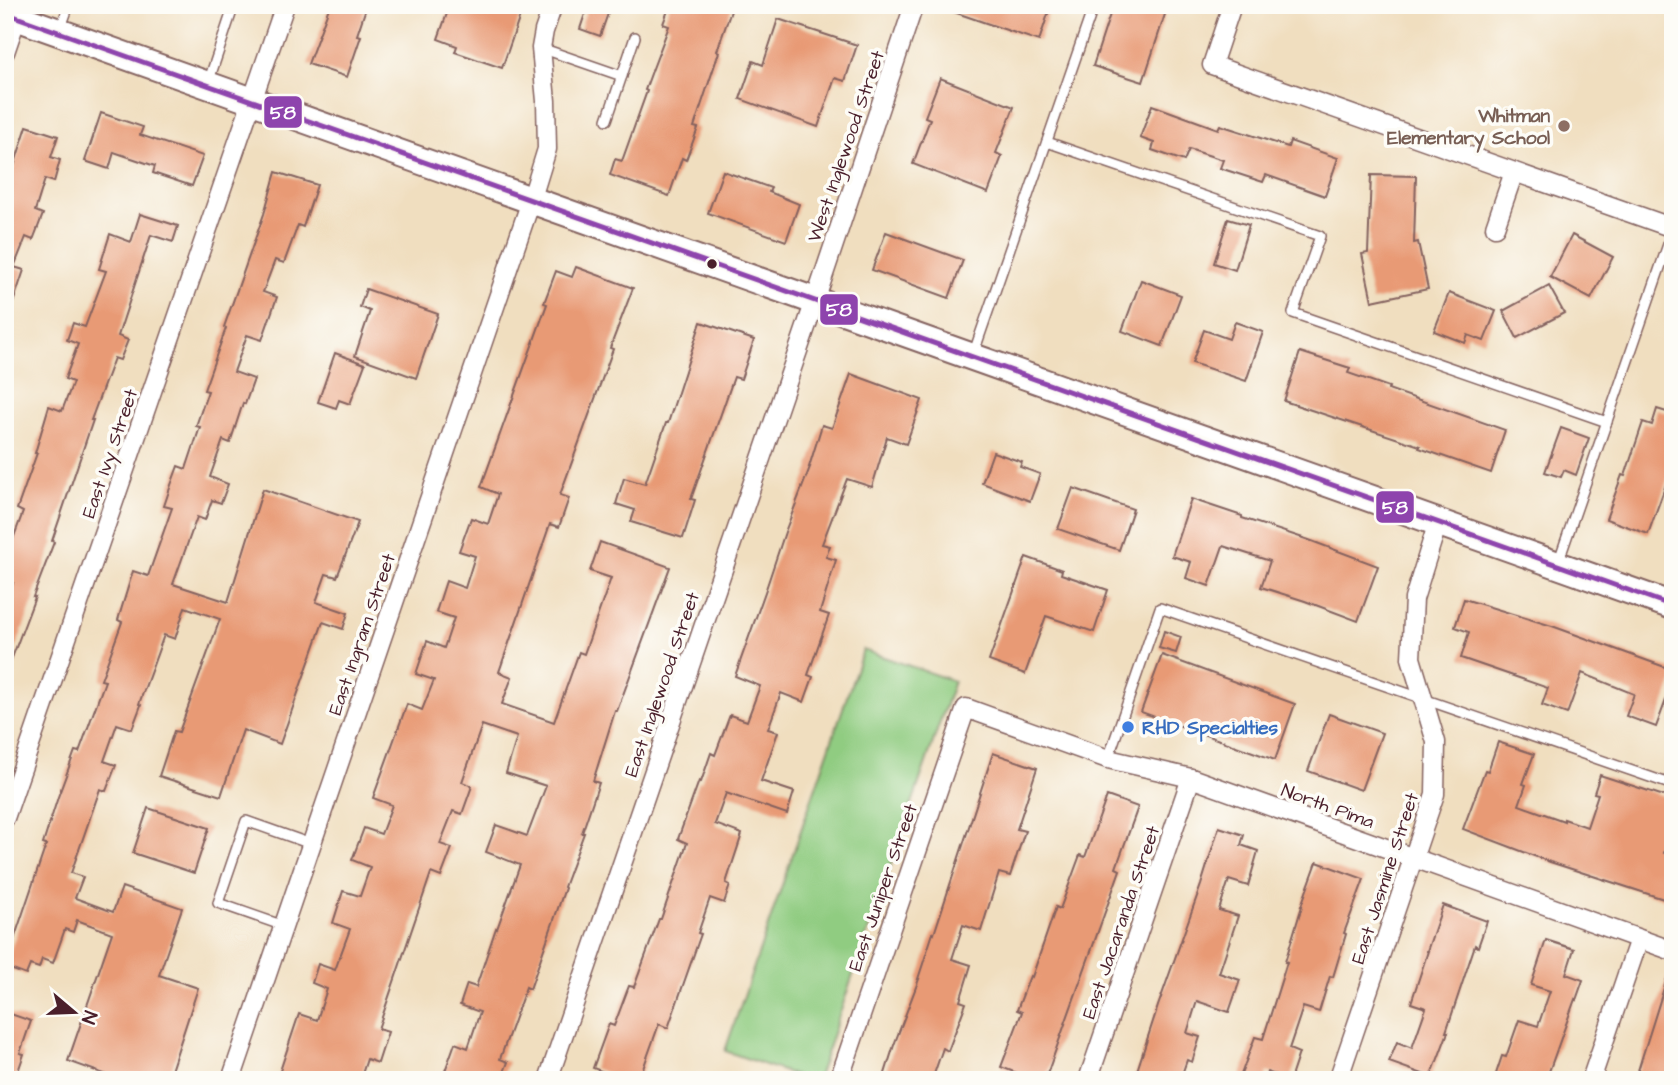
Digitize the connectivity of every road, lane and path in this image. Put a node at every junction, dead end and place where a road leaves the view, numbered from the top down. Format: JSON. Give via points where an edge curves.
{"nodes":[{"id":1,"x":69,"y":5,"type":"edge"},
{"id":2,"x":234,"y":5,"type":"edge"},
{"id":3,"x":285,"y":5,"type":"edge"},
{"id":4,"x":553,"y":5,"type":"edge"},
{"id":5,"x":914,"y":5,"type":"edge"},
{"id":6,"x":1094,"y":5,"type":"edge"},
{"id":7,"x":1232,"y":5,"type":"edge"},
{"id":8,"x":11,"y":15,"type":"edge"},
{"id":9,"x":59,"y":32,"type":"junction"},
{"id":10,"x":635,"y":37,"type":"dead end"},
{"id":11,"x":541,"y":48,"type":"junction"},
{"id":12,"x":5,"y":52,"type":"edge"},
{"id":13,"x":622,"y":76,"type":"junction"},
{"id":14,"x":208,"y":85,"type":"junction"},
{"id":15,"x":251,"y":101,"type":"junction"},
{"id":16,"x":607,"y":120,"type":"dead end"},
{"id":17,"x":1046,"y":142,"type":"junction"},
{"id":18,"x":1514,"y":172,"type":"junction"},
{"id":19,"x":531,"y":201,"type":"junction"},
{"id":20,"x":1495,"y":227,"type":"dead end"},
{"id":21,"x":1673,"y":229,"type":"edge"},
{"id":22,"x":815,"y":301,"type":"junction"},
{"id":23,"x":972,"y":357,"type":"junction"},
{"id":24,"x":1607,"y":422,"type":"junction"},
{"id":25,"x":1438,"y":522,"type":"junction"},
{"id":26,"x":1558,"y":565,"type":"junction"},
{"id":27,"x":1673,"y":606,"type":"edge"},
{"id":28,"x":1423,"y":699,"type":"junction"},
{"id":29,"x":965,"y":708,"type":"joint"},
{"id":30,"x":1108,"y":759,"type":"junction"},
{"id":31,"x":1191,"y":778,"type":"junction"},
{"id":32,"x":1673,"y":785,"type":"edge"},
{"id":33,"x":5,"y":818,"type":"edge"},
{"id":34,"x":312,"y":844,"type":"junction"},
{"id":35,"x":1414,"y":858,"type":"junction"},
{"id":36,"x":284,"y":926,"type":"junction"},
{"id":37,"x":1639,"y":939,"type":"junction"},
{"id":38,"x":1673,"y":951,"type":"edge"},
{"id":39,"x":231,"y":1080,"type":"edge"},
{"id":40,"x":548,"y":1080,"type":"edge"},
{"id":41,"x":839,"y":1080,"type":"edge"},
{"id":42,"x":1088,"y":1080,"type":"edge"},
{"id":43,"x":1338,"y":1080,"type":"edge"},
{"id":44,"x":1591,"y":1080,"type":"edge"}],
"edges":[{"from":1,"to":9,"type":"lane"},
{"from":2,"to":14,"type":"lane"},
{"from":3,"to":15,"type":"street","name":"East Ivy Street"},
{"from":4,"to":11,"type":"street"},
{"from":5,"to":22,"type":"street","name":"West Inglewood Street"},
{"from":6,"to":17,"type":"lane"},
{"from":7,"to":18,"type":"street","via":[[1212,65]]},
{"from":8,"to":9,"type":"street"},
{"from":8,"to":12,"type":"street"},
{"from":9,"to":14,"type":"street"},
{"from":10,"to":13,"type":"lane"},
{"from":11,"to":13,"type":"lane"},
{"from":11,"to":19,"type":"street","name":"East Ingram Street","via":[[547,149]]},
{"from":13,"to":16,"type":"lane"},
{"from":14,"to":15,"type":"street"},
{"from":15,"to":19,"type":"street"},
{"from":15,"to":33,"type":"street","name":"East Ivy Street"},
{"from":17,"to":23,"type":"lane"},
{"from":17,"to":24,"type":"lane","via":[[1320,236],[1293,313]]},
{"from":18,"to":20,"type":"street"},
{"from":18,"to":21,"type":"street"},
{"from":19,"to":22,"type":"street"},
{"from":19,"to":34,"type":"street","name":"East Ingram Street"},
{"from":21,"to":24,"type":"lane"},
{"from":22,"to":23,"type":"street"},
{"from":22,"to":40,"type":"street","name":"East Inglewood Street"},
{"from":23,"to":25,"type":"street"},
{"from":24,"to":26,"type":"lane"},
{"from":25,"to":26,"type":"street"},
{"from":25,"to":28,"type":"street","name":"East Jasmine Street","via":[[1414,599],[1411,659]]},
{"from":26,"to":27,"type":"street"},
{"from":28,"to":30,"type":"lane","via":[[1160,608]]},
{"from":28,"to":32,"type":"lane"},
{"from":28,"to":35,"type":"street","name":"East Jasmine Street","via":[[1436,742],[1435,794]]},
{"from":29,"to":30,"type":"street","name":"North Pima"},
{"from":29,"to":41,"type":"street","name":"East Juniper Street"},
{"from":30,"to":31,"type":"street","name":"North Pima"},
{"from":31,"to":35,"type":"street","name":"North Pima"},
{"from":31,"to":42,"type":"street","name":"East Jacaranda Street"},
{"from":34,"to":36,"type":"street","name":"East Ingram Street"},
{"from":34,"to":36,"type":"lane","via":[[246,821],[218,904]]},
{"from":35,"to":37,"type":"street","name":"North Pima"},
{"from":35,"to":43,"type":"street","name":"East Jasmine Street"},
{"from":36,"to":39,"type":"street","name":"East Ingram Street"},
{"from":37,"to":38,"type":"street","name":"North Pima"},
{"from":37,"to":44,"type":"street"}]}
